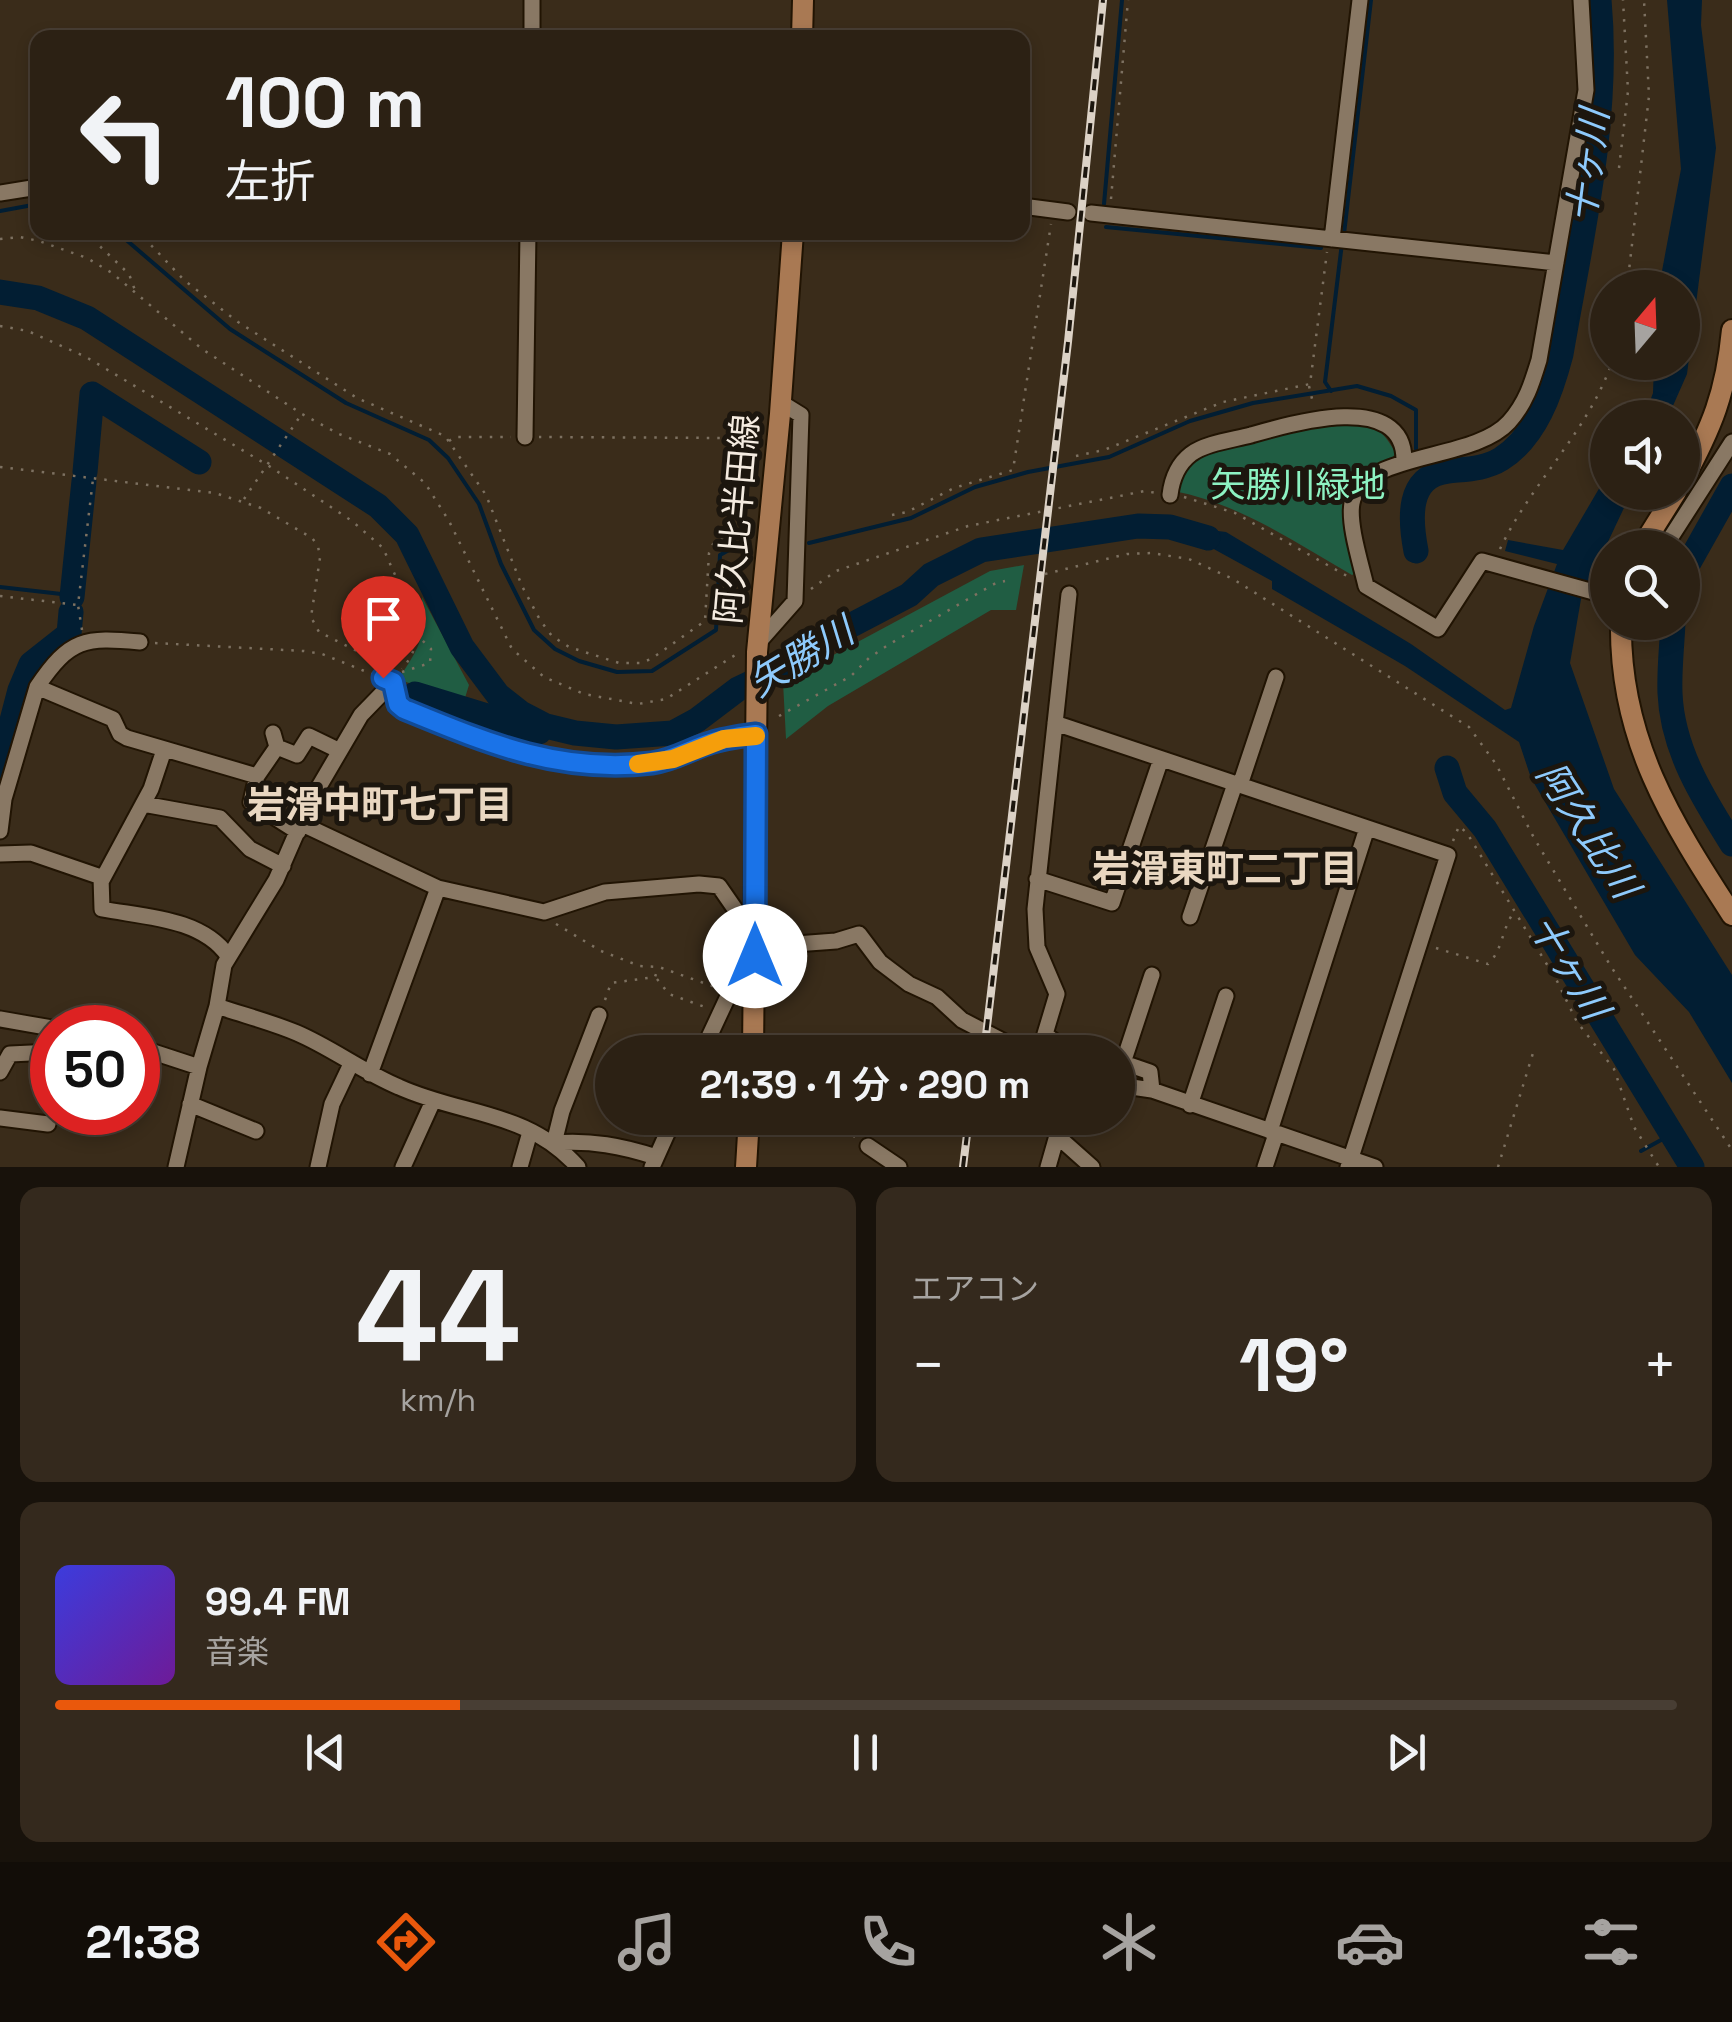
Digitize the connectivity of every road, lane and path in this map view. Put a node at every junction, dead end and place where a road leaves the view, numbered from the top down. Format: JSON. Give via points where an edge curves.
{"nodes":[{"id":1,"x":532,"y":0,"type":"edge"},
{"id":2,"x":803,"y":0,"type":"edge"},
{"id":3,"x":1128,"y":0,"type":"edge"},
{"id":4,"x":1360,"y":0,"type":"edge"},
{"id":5,"x":1581,"y":0,"type":"edge"},
{"id":6,"x":1623,"y":0,"type":"edge"},
{"id":7,"x":1644,"y":0,"type":"edge"},
{"id":8,"x":532,"y":30,"type":"edge"},
{"id":9,"x":802,"y":30,"type":"edge"},
{"id":10,"x":1620,"y":168,"type":"dead end"},
{"id":11,"x":30,"y":188,"type":"edge"},
{"id":12,"x":0,"y":193,"type":"edge"},
{"id":13,"x":1030,"y":207,"type":"edge"},
{"id":14,"x":1061,"y":211,"type":"joint"},
{"id":15,"x":1091,"y":213,"type":"dead end"},
{"id":16,"x":1109,"y":215,"type":"junction"},
{"id":17,"x":0,"y":239,"type":"edge"},
{"id":18,"x":30,"y":239,"type":"edge"},
{"id":19,"x":1330,"y":239,"type":"junction"},
{"id":20,"x":33,"y":240,"type":"edge"},
{"id":21,"x":93,"y":240,"type":"edge"},
{"id":22,"x":145,"y":240,"type":"edge"},
{"id":23,"x":528,"y":240,"type":"edge"},
{"id":24,"x":792,"y":240,"type":"edge"},
{"id":25,"x":1556,"y":262,"type":"junction"},
{"id":26,"x":1630,"y":270,"type":"edge"},
{"id":27,"x":136,"y":294,"type":"junction"},
{"id":28,"x":0,"y":326,"type":"edge"},
{"id":29,"x":1732,"y":330,"type":"edge"},
{"id":30,"x":1604,"y":380,"type":"edge"},
{"id":31,"x":1308,"y":384,"type":"junction"},
{"id":32,"x":780,"y":402,"type":"junction"},
{"id":33,"x":302,"y":414,"type":"junction"},
{"id":34,"x":1316,"y":419,"type":"junction"},
{"id":35,"x":525,"y":437,"type":"junction"},
{"id":36,"x":449,"y":440,"type":"junction"},
{"id":37,"x":1732,"y":442,"type":"edge"},
{"id":38,"x":1700,"y":449,"type":"edge"},
{"id":39,"x":1076,"y":456,"type":"dead end"},
{"id":40,"x":1404,"y":461,"type":"junction"},
{"id":41,"x":269,"y":466,"type":"junction"},
{"id":42,"x":0,"y":467,"type":"edge"},
{"id":43,"x":93,"y":478,"type":"junction"},
{"id":44,"x":1170,"y":495,"type":"junction"},
{"id":45,"x":243,"y":501,"type":"junction"},
{"id":46,"x":892,"y":515,"type":"dead end"},
{"id":47,"x":1676,"y":530,"type":"edge"},
{"id":48,"x":1498,"y":566,"type":"junction"},
{"id":49,"x":1046,"y":574,"type":"dead end"},
{"id":50,"x":1005,"y":581,"type":"dead end"},
{"id":51,"x":1366,"y":586,"type":"junction"},
{"id":52,"x":1590,"y":591,"type":"edge"},
{"id":53,"x":1069,"y":594,"type":"dead end"},
{"id":54,"x":0,"y":596,"type":"edge"},
{"id":55,"x":795,"y":601,"type":"junction"},
{"id":56,"x":78,"y":605,"type":"junction"},
{"id":57,"x":418,"y":636,"type":"junction"},
{"id":58,"x":1621,"y":640,"type":"edge"},
{"id":59,"x":83,"y":641,"type":"junction"},
{"id":60,"x":140,"y":642,"type":"joint"},
{"id":61,"x":757,"y":647,"type":"junction"},
{"id":62,"x":1276,"y":677,"type":"dead end"},
{"id":63,"x":392,"y":678,"type":"junction"},
{"id":64,"x":37,"y":686,"type":"junction"},
{"id":65,"x":778,"y":716,"type":"dead end"},
{"id":66,"x":1055,"y":724,"type":"junction"},
{"id":67,"x":756,"y":734,"type":"junction"},
{"id":68,"x":164,"y":750,"type":"junction"},
{"id":69,"x":340,"y":751,"type":"junction"},
{"id":70,"x":1161,"y":759,"type":"junction"},
{"id":71,"x":257,"y":776,"type":"junction"},
{"id":72,"x":1237,"y":784,"type":"junction"},
{"id":73,"x":143,"y":804,"type":"junction"},
{"id":74,"x":299,"y":827,"type":"junction"},
{"id":75,"x":1367,"y":828,"type":"junction"},
{"id":76,"x":0,"y":831,"type":"edge"},
{"id":77,"x":0,"y":854,"type":"edge"},
{"id":78,"x":1448,"y":855,"type":"junction"},
{"id":79,"x":283,"y":866,"type":"junction"},
{"id":80,"x":1037,"y":878,"type":"junction"},
{"id":81,"x":102,"y":880,"type":"junction"},
{"id":82,"x":438,"y":888,"type":"junction"},
{"id":83,"x":1515,"y":911,"type":"junction"},
{"id":84,"x":544,"y":912,"type":"junction"},
{"id":85,"x":1732,"y":915,"type":"edge"},
{"id":86,"x":1190,"y":916,"type":"dead end"},
{"id":87,"x":1420,"y":942,"type":"junction"},
{"id":88,"x":755,"y":947,"type":"junction"},
{"id":89,"x":228,"y":956,"type":"junction"},
{"id":90,"x":658,"y":967,"type":"junction"},
{"id":91,"x":1152,"y":975,"type":"dead end"},
{"id":92,"x":655,"y":977,"type":"junction"},
{"id":93,"x":730,"y":992,"type":"junction"},
{"id":94,"x":1226,"y":996,"type":"dead end"},
{"id":95,"x":217,"y":1006,"type":"junction"},
{"id":96,"x":720,"y":1012,"type":"junction"},
{"id":97,"x":599,"y":1014,"type":"joint"},
{"id":98,"x":0,"y":1019,"type":"edge"},
{"id":99,"x":30,"y":1024,"type":"edge"},
{"id":100,"x":710,"y":1035,"type":"edge"},
{"id":101,"x":753,"y":1035,"type":"edge"},
{"id":102,"x":991,"y":1035,"type":"edge"},
{"id":103,"x":1046,"y":1035,"type":"edge"},
{"id":104,"x":1130,"y":1035,"type":"edge"},
{"id":105,"x":30,"y":1053,"type":"edge"},
{"id":106,"x":1533,"y":1053,"type":"dead end"},
{"id":107,"x":160,"y":1055,"type":"edge"},
{"id":108,"x":350,"y":1064,"type":"junction"},
{"id":109,"x":1135,"y":1067,"type":"edge"},
{"id":110,"x":199,"y":1068,"type":"junction"},
{"id":111,"x":0,"y":1072,"type":"edge"},
{"id":112,"x":370,"y":1074,"type":"junction"},
{"id":113,"x":1135,"y":1088,"type":"edge"},
{"id":114,"x":1152,"y":1090,"type":"junction"},
{"id":115,"x":432,"y":1101,"type":"junction"},
{"id":116,"x":190,"y":1104,"type":"junction"},
{"id":117,"x":1190,"y":1105,"type":"junction"},
{"id":118,"x":0,"y":1118,"type":"edge"},
{"id":119,"x":30,"y":1122,"type":"edge"},
{"id":120,"x":256,"y":1131,"type":"dead end"},
{"id":121,"x":530,"y":1132,"type":"junction"},
{"id":122,"x":1273,"y":1132,"type":"junction"},
{"id":123,"x":666,"y":1135,"type":"edge"},
{"id":124,"x":749,"y":1135,"type":"edge"},
{"id":125,"x":852,"y":1135,"type":"edge"},
{"id":126,"x":1056,"y":1135,"type":"joint"},
{"id":127,"x":554,"y":1142,"type":"junction"},
{"id":128,"x":868,"y":1146,"type":"joint"},
{"id":129,"x":1732,"y":1150,"type":"edge"},
{"id":130,"x":654,"y":1162,"type":"edge"},
{"id":131,"x":1350,"y":1163,"type":"edge"},
{"id":132,"x":409,"y":1165,"type":"edge"},
{"id":133,"x":176,"y":1167,"type":"edge"},
{"id":134,"x":318,"y":1167,"type":"edge"},
{"id":135,"x":520,"y":1167,"type":"edge"},
{"id":136,"x":578,"y":1167,"type":"edge"},
{"id":137,"x":746,"y":1167,"type":"edge"},
{"id":138,"x":899,"y":1167,"type":"edge"},
{"id":139,"x":1048,"y":1167,"type":"edge"},
{"id":140,"x":1092,"y":1167,"type":"edge"},
{"id":141,"x":1265,"y":1167,"type":"edge"},
{"id":142,"x":1375,"y":1167,"type":"edge"},
{"id":143,"x":1498,"y":1167,"type":"edge"},
{"id":144,"x":1659,"y":1167,"type":"edge"}],
"edges":[{"from":1,"to":8,"type":"street"},
{"from":2,"to":9,"type":"main road"},
{"from":3,"to":16,"type":"path"},
{"from":4,"to":19,"type":"street"},
{"from":5,"to":25,"type":"street","via":[[1586,90]]},
{"from":6,"to":10,"type":"path","via":[[1628,91]]},
{"from":7,"to":26,"type":"path","via":[[1649,96]]},
{"from":11,"to":12,"type":"street"},
{"from":13,"to":14,"type":"street"},
{"from":14,"to":46,"type":"path","via":[[1014,470]]},
{"from":15,"to":16,"type":"street"},
{"from":16,"to":19,"type":"street"},
{"from":17,"to":18,"type":"path"},
{"from":19,"to":25,"type":"street"},
{"from":19,"to":31,"type":"path"},
{"from":20,"to":27,"type":"path","via":[[63,247]]},
{"from":21,"to":27,"type":"path","via":[[129,274]]},
{"from":22,"to":36,"type":"path","via":[[238,322],[357,398]]},
{"from":23,"to":35,"type":"street"},
{"from":24,"to":32,"type":"main road","name":"阿久比半田線"},
{"from":25,"to":40,"type":"street","via":[[1527,398],[1481,442]]},
{"from":27,"to":33,"type":"path","via":[[202,349]]},
{"from":28,"to":41,"type":"path","via":[[86,357]]},
{"from":29,"to":38,"type":"main road","via":[[1723,394]]},
{"from":30,"to":48,"type":"path","via":[[1592,410],[1514,520]]},
{"from":31,"to":34,"type":"path"},
{"from":31,"to":39,"type":"path","via":[[1223,402]]},
{"from":32,"to":55,"type":"street","via":[[802,415]]},
{"from":32,"to":61,"type":"main road","name":"阿久比半田線"},
{"from":33,"to":41,"type":"path"},
{"from":33,"to":61,"type":"path","via":[[390,454],[425,484],[512,649],[544,677],[584,694],[638,704],[666,698]]},
{"from":34,"to":40,"type":"street","via":[[1376,419],[1392,430]]},
{"from":34,"to":44,"type":"street","via":[[1198,450],[1176,470]]},
{"from":35,"to":36,"type":"path"},
{"from":35,"to":36,"type":"path","via":[[730,438],[728,530],[712,544],[706,622],[640,663],[592,655],[552,636],[522,586],[486,495]]},
{"from":37,"to":47,"type":"street"},
{"from":40,"to":51,"type":"street","via":[[1374,474],[1353,500]]},
{"from":41,"to":45,"type":"path"},
{"from":41,"to":57,"type":"path","via":[[383,548],[414,611]]},
{"from":42,"to":43,"type":"path"},
{"from":43,"to":45,"type":"path"},
{"from":43,"to":56,"type":"path"},
{"from":44,"to":51,"type":"path","via":[[1235,512]]},
{"from":44,"to":55,"type":"path","via":[[1145,492],[968,526],[836,571]]},
{"from":45,"to":63,"type":"path","via":[[312,538],[320,558],[313,626]]},
{"from":48,"to":51,"type":"street","via":[[1482,561],[1438,629]]},
{"from":48,"to":52,"type":"street"},
{"from":49,"to":129,"type":"path","via":[[1127,554],[1189,560],[1233,580],[1469,726],[1610,964]]},
{"from":50,"to":65,"type":"path"},
{"from":53,"to":66,"type":"street"},
{"from":54,"to":56,"type":"path"},
{"from":55,"to":61,"type":"street"},
{"from":56,"to":59,"type":"path"},
{"from":57,"to":63,"type":"path"},
{"from":57,"to":63,"type":"path","via":[[431,649],[430,663]]},
{"from":58,"to":85,"type":"main road","via":[[1637,742],[1657,790]]},
{"from":59,"to":60,"type":"street"},
{"from":59,"to":64,"type":"street"},
{"from":60,"to":63,"type":"path","via":[[304,651]]},
{"from":61,"to":67,"type":"main road","name":"阿久比半田線"},
{"from":62,"to":72,"type":"street"},
{"from":63,"to":67,"type":"street","via":[[404,709],[544,760],[652,763]]},
{"from":63,"to":69,"type":"street"},
{"from":64,"to":68,"type":"street","via":[[113,719],[127,738]]},
{"from":64,"to":76,"type":"street"},
{"from":66,"to":70,"type":"street"},
{"from":66,"to":80,"type":"street"},
{"from":67,"to":88,"type":"main road","name":"阿久比半田線"},
{"from":68,"to":71,"type":"street"},
{"from":68,"to":73,"type":"street"},
{"from":69,"to":71,"type":"street","via":[[309,736],[297,755],[275,740]]},
{"from":69,"to":74,"type":"street"},
{"from":70,"to":72,"type":"street"},
{"from":70,"to":80,"type":"street","via":[[1112,904]]},
{"from":71,"to":74,"type":"street","via":[[251,802]]},
{"from":72,"to":75,"type":"street"},
{"from":72,"to":86,"type":"street"},
{"from":73,"to":79,"type":"street","via":[[220,818],[250,849]]},
{"from":73,"to":81,"type":"street"},
{"from":74,"to":79,"type":"street"},
{"from":74,"to":82,"type":"street"},
{"from":75,"to":78,"type":"street"},
{"from":75,"to":122,"type":"street"},
{"from":77,"to":81,"type":"street","via":[[31,853]]},
{"from":78,"to":83,"type":"path","via":[[1459,826]]},
{"from":78,"to":87,"type":"street"},
{"from":79,"to":89,"type":"street"},
{"from":80,"to":103,"type":"street","via":[[1037,946],[1056,994]]},
{"from":81,"to":89,"type":"street","via":[[102,909],[209,935]]},
{"from":82,"to":84,"type":"street"},
{"from":82,"to":112,"type":"street"},
{"from":83,"to":87,"type":"path","via":[[1488,964]]},
{"from":83,"to":144,"type":"path","via":[[1578,1022],[1614,1069],[1634,1127]]},
{"from":84,"to":88,"type":"street","via":[[606,892],[709,885],[724,889]]},
{"from":84,"to":90,"type":"path","via":[[601,951]]},
{"from":87,"to":131,"type":"street"},
{"from":88,"to":93,"type":"street"},
{"from":88,"to":101,"type":"main road","name":"阿久比半田線"},
{"from":88,"to":102,"type":"street","via":[[859,934],[880,962]]},
{"from":89,"to":95,"type":"street"},
{"from":90,"to":92,"type":"path"},
{"from":90,"to":93,"type":"path"},
{"from":91,"to":104,"type":"street"},
{"from":92,"to":96,"type":"path","via":[[669,994]]},
{"from":92,"to":97,"type":"path","via":[[611,982]]},
{"from":93,"to":96,"type":"street"},
{"from":94,"to":117,"type":"street"},
{"from":95,"to":108,"type":"street","via":[[298,1034]]},
{"from":95,"to":110,"type":"street"},
{"from":96,"to":100,"type":"street"},
{"from":97,"to":127,"type":"street"},
{"from":98,"to":99,"type":"street"},
{"from":105,"to":111,"type":"street","via":[[10,1054]]},
{"from":106,"to":143,"type":"path"},
{"from":107,"to":110,"type":"street"},
{"from":108,"to":112,"type":"street"},
{"from":108,"to":134,"type":"street","via":[[332,1104]]},
{"from":109,"to":114,"type":"street","via":[[1150,1072]]},
{"from":110,"to":116,"type":"street"},
{"from":112,"to":115,"type":"street"},
{"from":113,"to":114,"type":"street"},
{"from":114,"to":117,"type":"street"},
{"from":115,"to":121,"type":"street","via":[[487,1112]]},
{"from":115,"to":132,"type":"street"},
{"from":116,"to":120,"type":"street"},
{"from":116,"to":133,"type":"street"},
{"from":117,"to":122,"type":"street"},
{"from":118,"to":119,"type":"street"},
{"from":121,"to":127,"type":"street"},
{"from":121,"to":135,"type":"street"},
{"from":122,"to":131,"type":"street"},
{"from":122,"to":141,"type":"street"},
{"from":123,"to":130,"type":"street"},
{"from":124,"to":137,"type":"main road"},
{"from":125,"to":128,"type":"path"},
{"from":126,"to":139,"type":"street"},
{"from":126,"to":140,"type":"street"},
{"from":127,"to":130,"type":"street","via":[[622,1146]]},
{"from":127,"to":136,"type":"street"},
{"from":128,"to":138,"type":"street"},
{"from":131,"to":142,"type":"street"}]}
